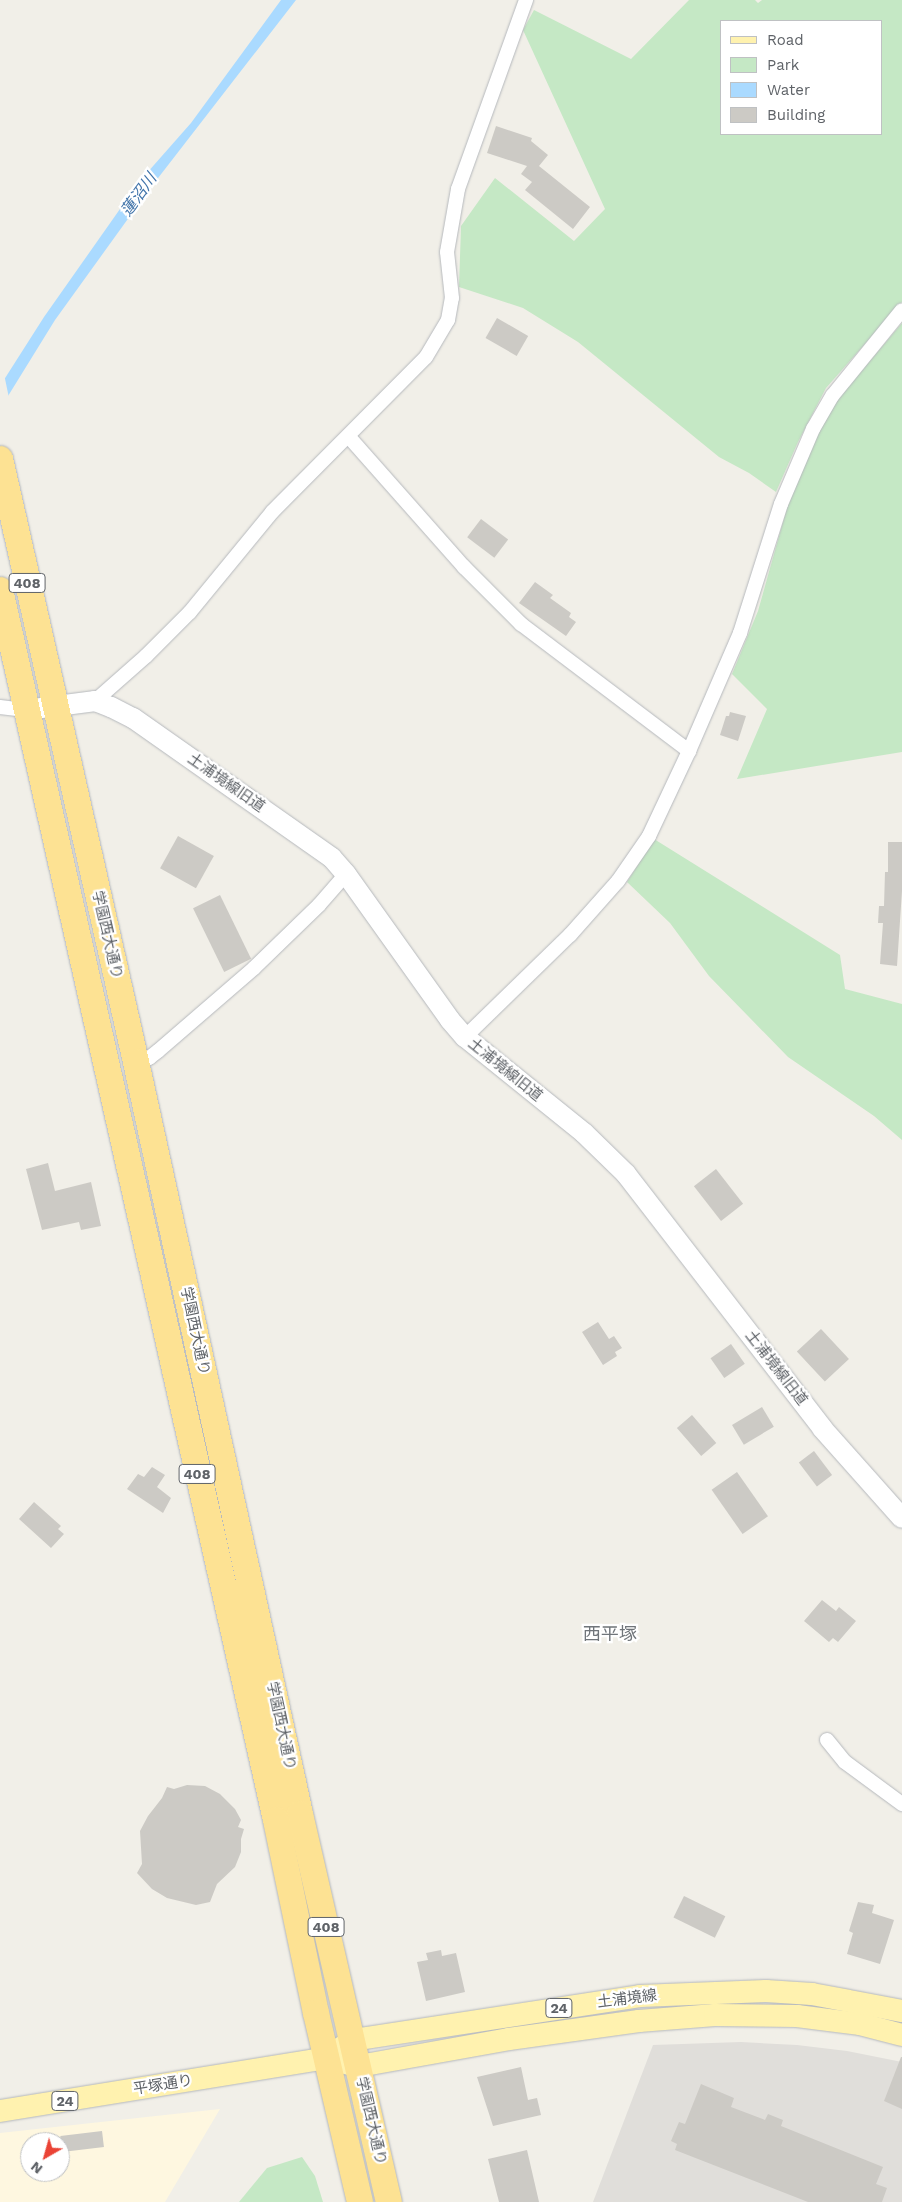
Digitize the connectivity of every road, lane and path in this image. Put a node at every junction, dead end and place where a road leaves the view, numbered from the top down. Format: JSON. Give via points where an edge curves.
{"nodes":[{"id":1,"x":526,"y":0,"type":"edge"},
{"id":2,"x":902,"y":310,"type":"edge"},
{"id":3,"x":349,"y":437,"type":"junction"},
{"id":4,"x":0,"y":459,"type":"edge"},
{"id":5,"x":0,"y":590,"type":"edge"},
{"id":6,"x":95,"y":701,"type":"junction"},
{"id":7,"x":55,"y":706,"type":"junction"},
{"id":8,"x":0,"y":707,"type":"edge"},
{"id":9,"x":26,"y":710,"type":"junction"},
{"id":10,"x":689,"y":751,"type":"junction"},
{"id":11,"x":346,"y":874,"type":"junction"},
{"id":12,"x":465,"y":1037,"type":"junction"},
{"id":13,"x":136,"y":1062,"type":"junction"},
{"id":14,"x":902,"y":1518,"type":"edge"},
{"id":15,"x":828,"y":1740,"type":"dead end"},
{"id":16,"x":902,"y":1804,"type":"edge"},
{"id":17,"x":902,"y":2011,"type":"edge"},
{"id":18,"x":902,"y":2035,"type":"edge"},
{"id":19,"x":352,"y":2040,"type":"junction"},
{"id":20,"x":326,"y":2058,"type":"junction"},
{"id":21,"x":359,"y":2066,"type":"junction"},
{"id":22,"x":0,"y":2111,"type":"edge"},
{"id":23,"x":360,"y":2202,"type":"edge"},
{"id":24,"x":389,"y":2202,"type":"edge"}],
"edges":[{"from":1,"to":3,"type":"street","via":[[458,189],[447,252],[452,298],[448,320],[426,357]]},
{"from":2,"to":10,"type":"street","via":[[833,395],[812,429],[781,504],[740,633]]},
{"from":3,"to":6,"type":"street","via":[[272,512],[190,612]]},
{"from":3,"to":10,"type":"street","via":[[464,568],[521,624]]},
{"from":4,"to":7,"type":"highway","name":"学園西大通り","number":"408"},
{"from":5,"to":9,"type":"highway","name":"学園西大通り","number":"408"},
{"from":6,"to":7,"type":"street"},
{"from":6,"to":11,"type":"street","name":"土浦境線旧道","via":[[133,718],[316,845]]},
{"from":7,"to":9,"type":"street"},
{"from":7,"to":13,"type":"highway","name":"学園西大通り","number":"408"},
{"from":8,"to":9,"type":"street"},
{"from":9,"to":20,"type":"highway","name":"学園西大通り","number":"408","via":[[276,1820]]},
{"from":10,"to":12,"type":"street","via":[[649,836],[618,881],[570,935]]},
{"from":11,"to":12,"type":"street","name":"土浦境線旧道"},
{"from":11,"to":13,"type":"street","via":[[254,968],[158,1051]]},
{"from":12,"to":14,"type":"street","name":"土浦境線旧道","via":[[584,1134],[626,1174],[822,1428]]},
{"from":13,"to":19,"type":"highway","name":"学園西大通り","number":"408"},
{"from":15,"to":16,"type":"street","via":[[846,1762]]},
{"from":17,"to":19,"type":"main road","name":"土浦境線","number":"24","via":[[812,1994],[766,1991],[640,1996]]},
{"from":18,"to":21,"type":"main road","name":"土浦境線","number":"24","via":[[860,2024],[797,2016],[715,2015],[508,2039]]},
{"from":19,"to":20,"type":"main road","name":"平塚通り","number":"24"},
{"from":19,"to":21,"type":"highway","name":"学園西大通り","number":"408"},
{"from":20,"to":21,"type":"main road","name":"平塚通り","number":"24"},
{"from":20,"to":22,"type":"main road","name":"平塚通り","number":"24"},
{"from":20,"to":23,"type":"highway","name":"学園西大通り","number":"408"},
{"from":21,"to":24,"type":"highway","name":"学園西大通り","number":"408"}]}
